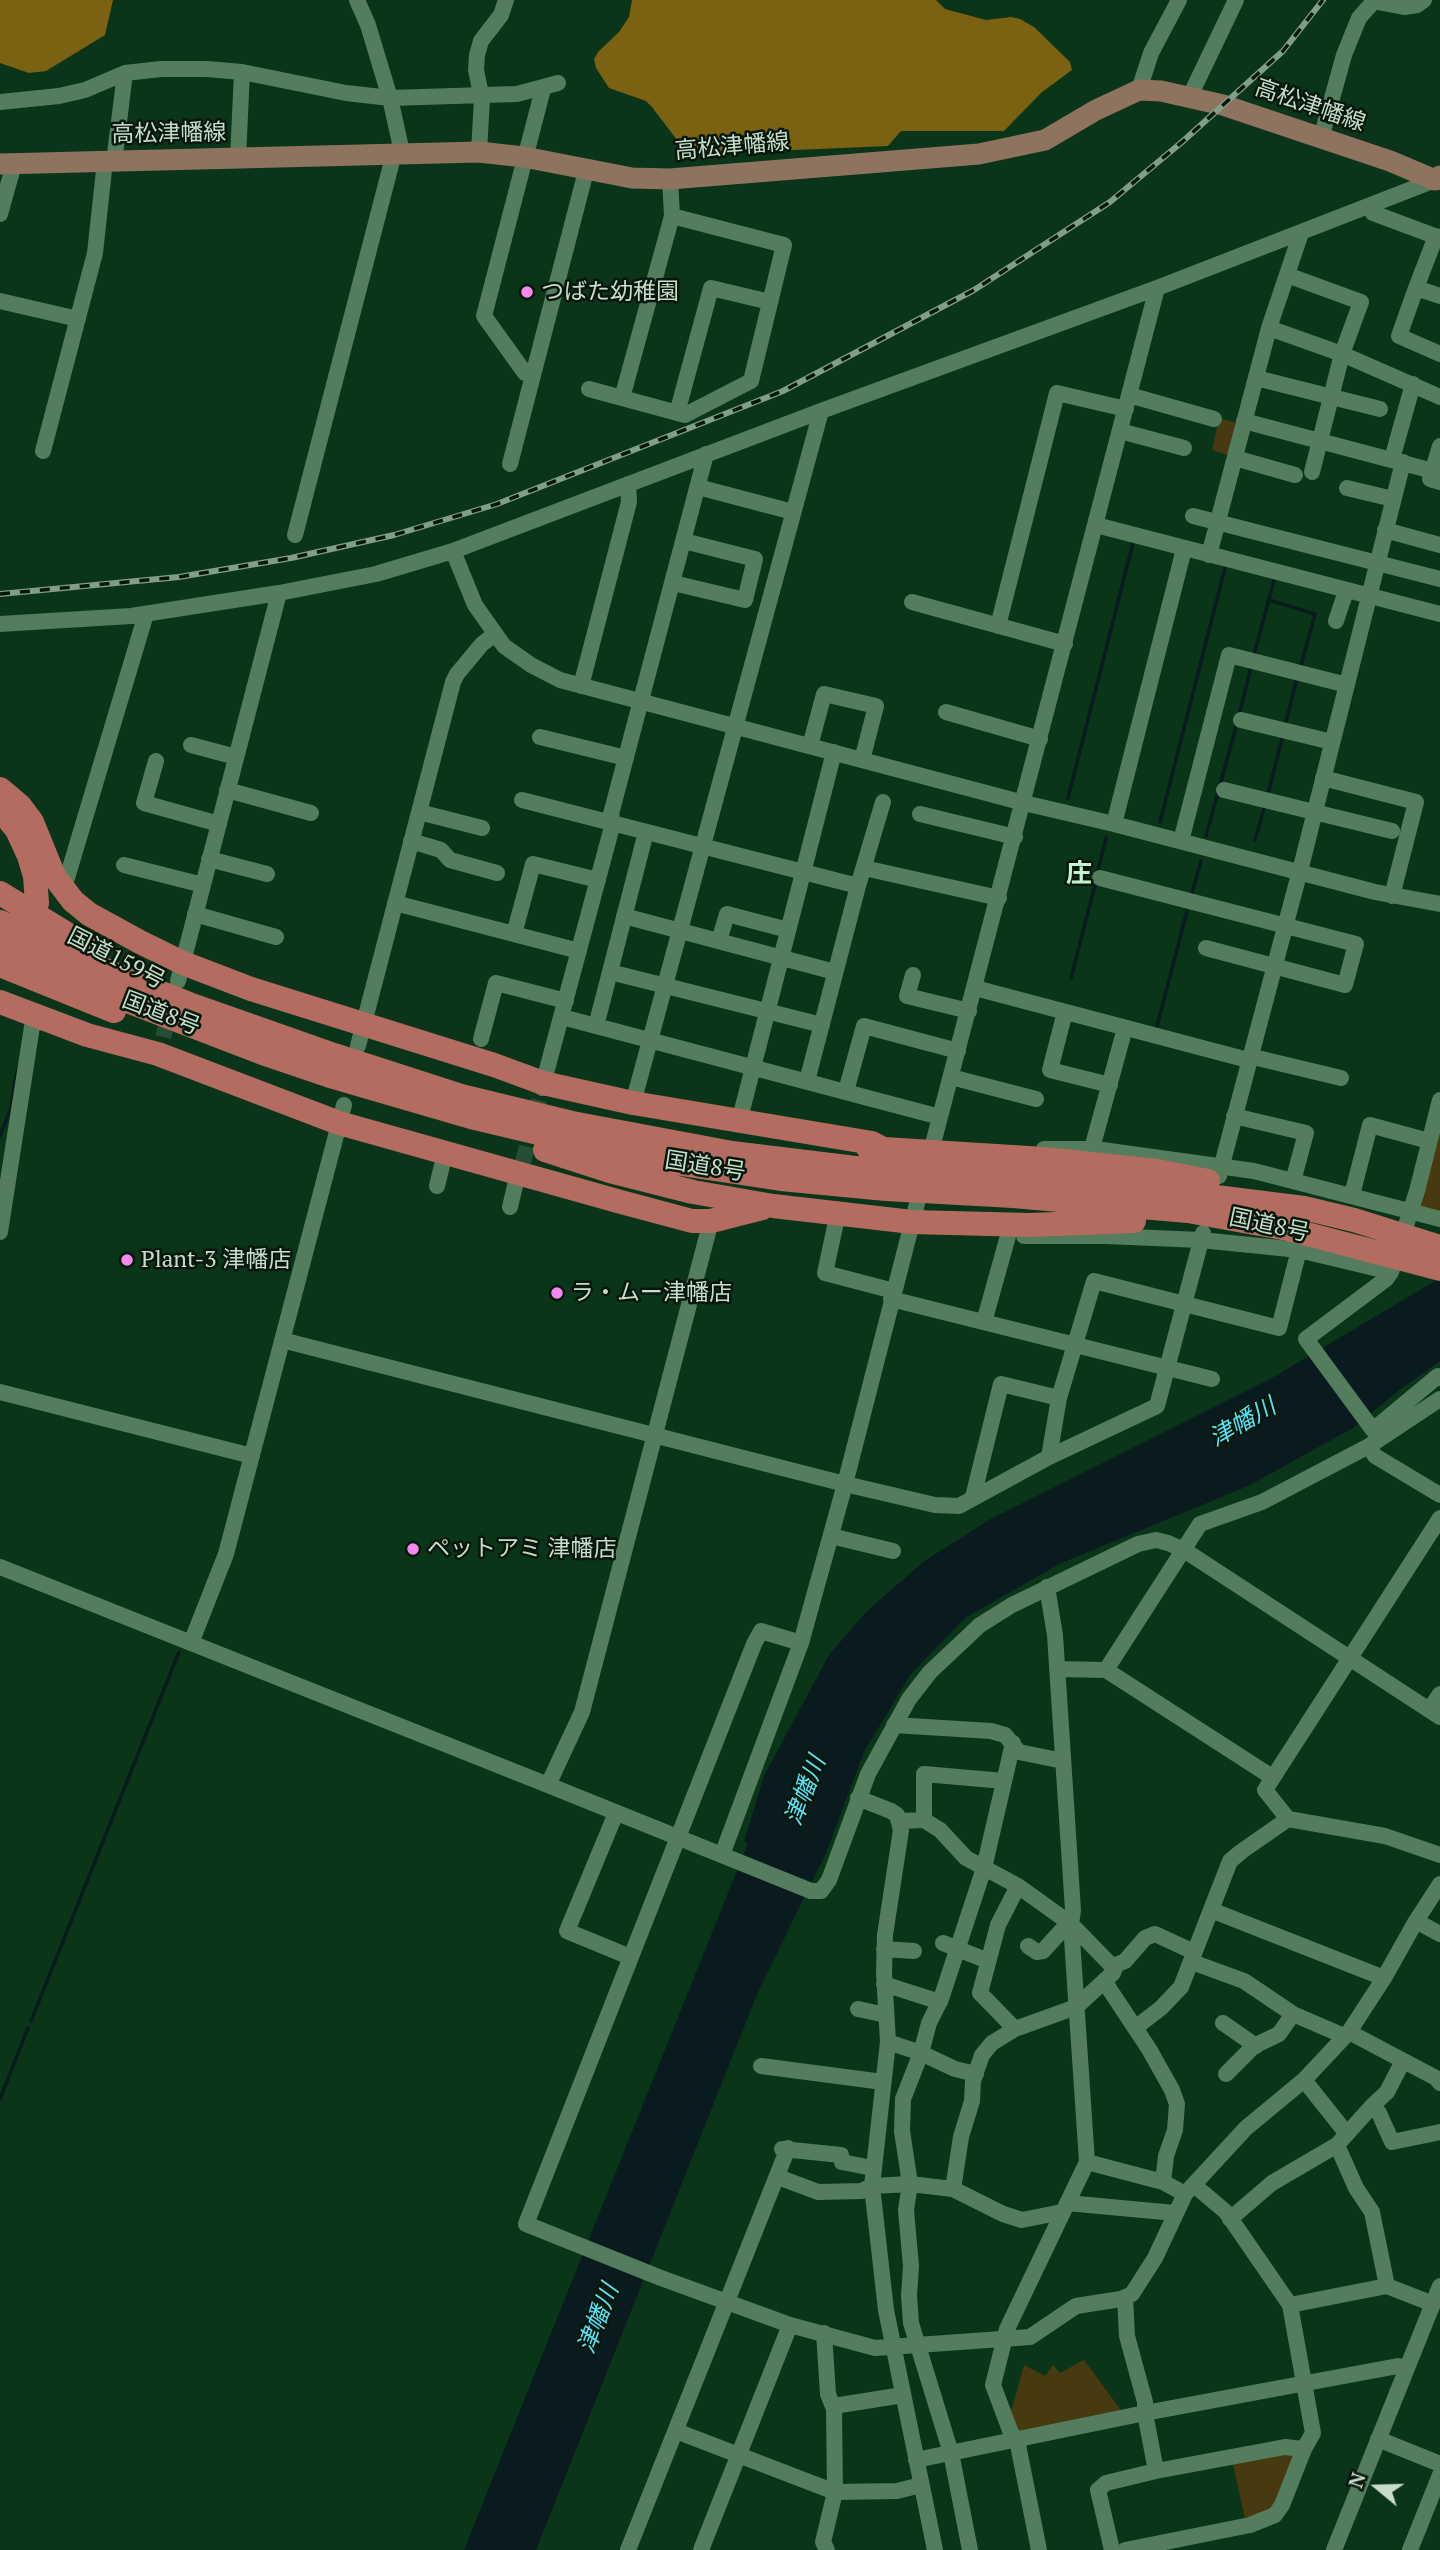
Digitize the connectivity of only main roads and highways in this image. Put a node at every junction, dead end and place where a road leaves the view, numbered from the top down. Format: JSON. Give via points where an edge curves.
{"nodes":[{"id":1,"x":7,"y":164,"type":"edge"},
{"id":2,"x":1438,"y":179,"type":"edge"},
{"id":3,"x":0,"y":789,"type":"edge"},
{"id":4,"x":0,"y":809,"type":"edge"},
{"id":5,"x":0,"y":827,"type":"edge"},
{"id":6,"x":2,"y":936,"type":"edge"},
{"id":7,"x":35,"y":938,"type":"junction"},
{"id":8,"x":0,"y":1002,"type":"edge"},
{"id":9,"x":271,"y":1045,"type":"junction"},
{"id":10,"x":347,"y":1051,"type":"junction"},
{"id":11,"x":886,"y":1170,"type":"junction"},
{"id":12,"x":976,"y":1186,"type":"junction"},
{"id":13,"x":773,"y":1206,"type":"junction"},
{"id":14,"x":1304,"y":1208,"type":"junction"},
{"id":15,"x":1294,"y":1239,"type":"junction"},
{"id":16,"x":1377,"y":1239,"type":"junction"},
{"id":17,"x":1440,"y":1247,"type":"edge"},
{"id":18,"x":1440,"y":1269,"type":"edge"}],
"edges":[{"from":1,"to":2,"type":"main road","name":"高松津幡線","via":[[479,152],[632,178],[670,179],[979,154],[1045,140],[1139,90],[1190,96],[1266,118]]},
{"from":3,"to":10,"type":"highway","via":[[32,822],[58,884],[89,914],[180,972],[251,989]]},
{"from":4,"to":6,"type":"highway","via":[[29,856],[37,903],[20,942]]},
{"from":5,"to":6,"type":"highway","via":[[17,854],[24,894],[18,920],[9,937]]},
{"from":6,"to":7,"type":"highway","name":"国道8号"},
{"from":6,"to":7,"type":"highway","name":"国道159号"},
{"from":6,"to":9,"type":"highway","name":"国道159号","via":[[86,1001],[249,1057]]},
{"from":7,"to":9,"type":"highway","name":"国道8号"},
{"from":8,"to":13,"type":"highway","via":[[98,1038],[161,1046],[445,1153],[520,1170],[620,1208],[711,1221]]},
{"from":9,"to":10,"type":"highway","name":"国道8号"},
{"from":10,"to":11,"type":"highway","name":"国道8号","via":[[461,1096],[572,1123],[732,1153]]},
{"from":10,"to":11,"type":"highway","via":[[494,1065],[543,1086],[872,1143]]},
{"from":10,"to":13,"type":"highway","via":[[387,1102],[610,1171]]},
{"from":11,"to":12,"type":"highway","name":"国道8号"},
{"from":11,"to":14,"type":"highway","via":[[931,1152],[1004,1155],[1157,1171],[1287,1197]]},
{"from":12,"to":14,"type":"highway","name":"国道8号","via":[[1124,1188]]},
{"from":12,"to":15,"type":"highway","name":"国道8号","via":[[1188,1210]]},
{"from":13,"to":15,"type":"highway","via":[[1009,1230],[1153,1221],[1224,1225]]},
{"from":14,"to":16,"type":"highway","name":"国道8号"},
{"from":15,"to":16,"type":"highway","name":"国道8号"},
{"from":16,"to":17,"type":"highway","name":"国道8号"},
{"from":16,"to":18,"type":"highway","name":"国道8号"}]}
